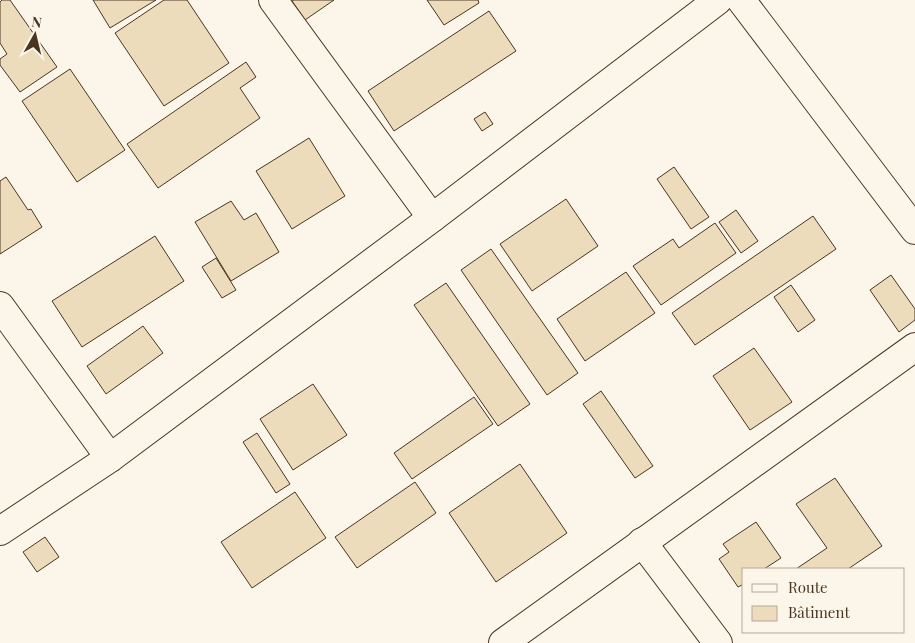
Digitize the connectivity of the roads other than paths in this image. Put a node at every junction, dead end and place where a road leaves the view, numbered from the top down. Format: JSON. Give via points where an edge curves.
{"nodes":[{"id":1,"x":273,"y":0,"type":"edge"},
{"id":2,"x":718,"y":0,"type":"edge"},
{"id":3,"x":741,"y":0,"type":"edge"},
{"id":4,"x":432,"y":218,"type":"junction"},
{"id":5,"x":915,"y":230,"type":"edge"},
{"id":6,"x":0,"y":306,"type":"edge"},
{"id":7,"x":915,"y":347,"type":"edge"},
{"id":8,"x":110,"y":458,"type":"junction"},
{"id":9,"x":0,"y":531,"type":"edge"},
{"id":10,"x":642,"y":542,"type":"junction"},
{"id":11,"x":503,"y":643,"type":"edge"},
{"id":12,"x":718,"y":643,"type":"edge"}],
"edges":[{"from":1,"to":4,"type":"street"},
{"from":2,"to":4,"type":"street"},
{"from":3,"to":5,"type":"street"},
{"from":4,"to":8,"type":"street"},
{"from":6,"to":8,"type":"street"},
{"from":7,"to":10,"type":"street"},
{"from":8,"to":9,"type":"street"},
{"from":10,"to":11,"type":"street"},
{"from":10,"to":12,"type":"street"}]}
